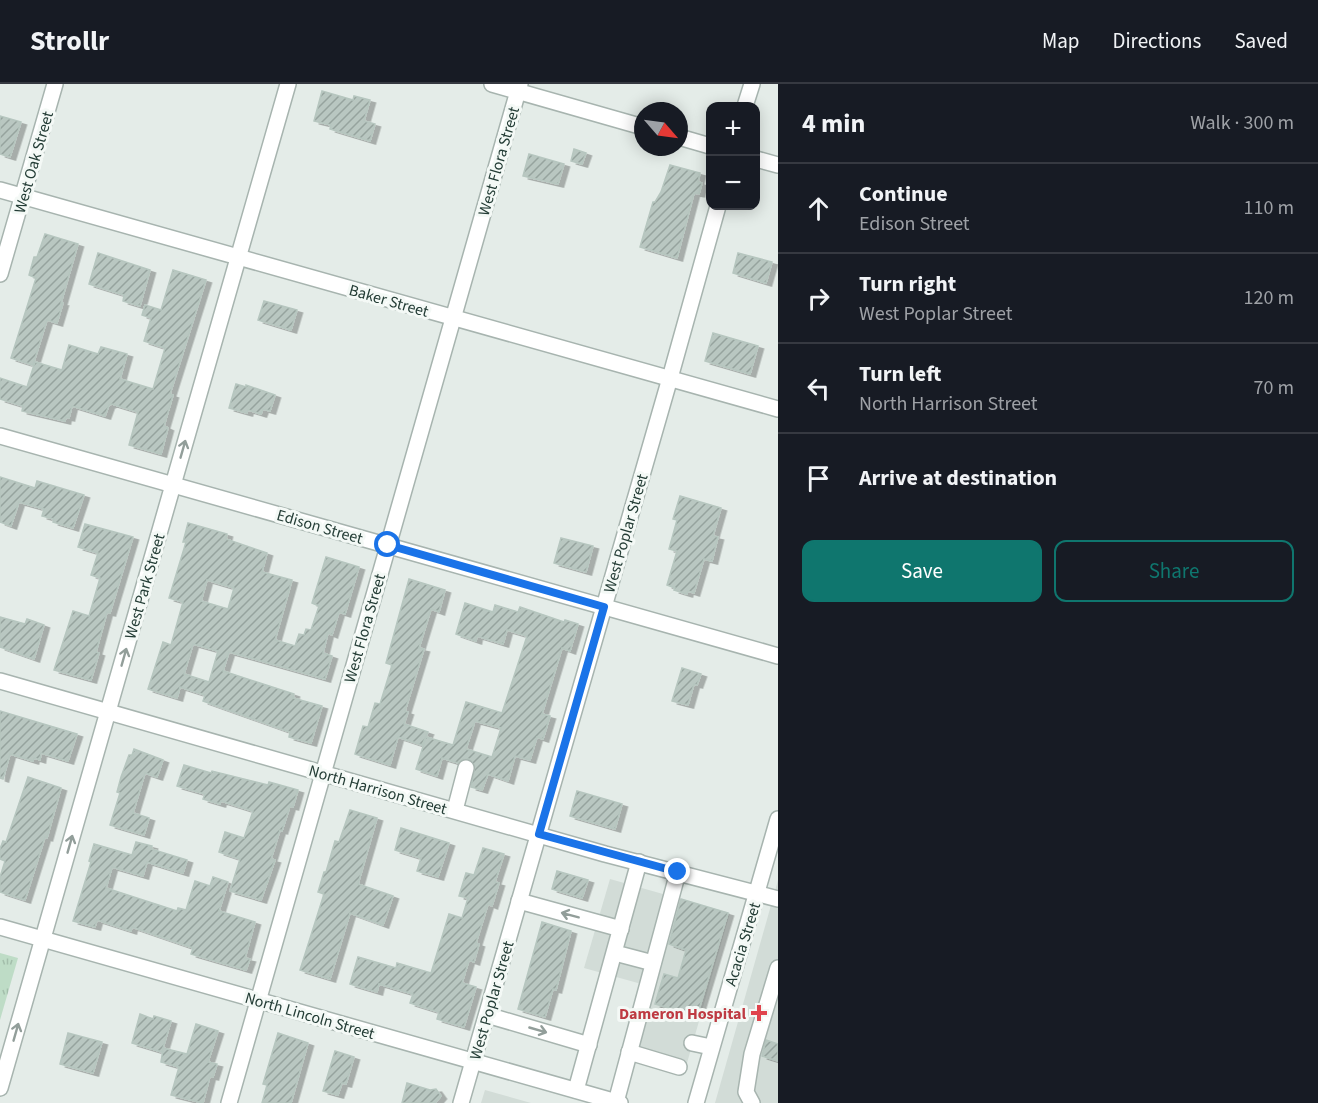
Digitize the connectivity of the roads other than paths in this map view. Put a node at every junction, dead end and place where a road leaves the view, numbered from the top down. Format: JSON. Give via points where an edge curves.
{"nodes":[{"id":1,"x":55,"y":84,"type":"edge"},
{"id":2,"x":288,"y":84,"type":"edge"},
{"id":3,"x":492,"y":84,"type":"edge"},
{"id":4,"x":752,"y":84,"type":"edge"},
{"id":5,"x":519,"y":88,"type":"edge"},
{"id":6,"x":746,"y":102,"type":"edge"},
{"id":7,"x":634,"y":124,"type":"edge"},
{"id":8,"x":688,"y":140,"type":"edge"},
{"id":9,"x":706,"y":145,"type":"edge"},
{"id":10,"x":760,"y":160,"type":"edge"},
{"id":11,"x":778,"y":165,"type":"edge"},
{"id":12,"x":0,"y":190,"type":"edge"},
{"id":13,"x":22,"y":197,"type":"junction"},
{"id":14,"x":717,"y":210,"type":"edge"},
{"id":15,"x":238,"y":258,"type":"junction"},
{"id":16,"x":0,"y":274,"type":"edge"},
{"id":17,"x":453,"y":318,"type":"junction"},
{"id":18,"x":670,"y":378,"type":"junction"},
{"id":19,"x":778,"y":409,"type":"edge"},
{"id":20,"x":0,"y":436,"type":"edge"},
{"id":21,"x":173,"y":485,"type":"junction"},
{"id":22,"x":388,"y":545,"type":"junction"},
{"id":23,"x":604,"y":607,"type":"junction"},
{"id":24,"x":778,"y":656,"type":"edge"},
{"id":25,"x":0,"y":681,"type":"edge"},
{"id":26,"x":108,"y":712,"type":"junction"},
{"id":27,"x":466,"y":768,"type":"dead end"},
{"id":28,"x":323,"y":773,"type":"junction"},
{"id":29,"x":455,"y":810,"type":"junction"},
{"id":30,"x":778,"y":819,"type":"edge"},
{"id":31,"x":539,"y":834,"type":"junction"},
{"id":32,"x":639,"y":862,"type":"junction"},
{"id":33,"x":678,"y":872,"type":"junction"},
{"id":34,"x":758,"y":892,"type":"junction"},
{"id":35,"x":778,"y":899,"type":"edge"},
{"id":36,"x":519,"y":901,"type":"junction"},
{"id":37,"x":0,"y":927,"type":"edge"},
{"id":38,"x":621,"y":928,"type":"junction"},
{"id":39,"x":43,"y":939,"type":"junction"},
{"id":40,"x":615,"y":953,"type":"junction"},
{"id":41,"x":653,"y":963,"type":"junction"},
{"id":42,"x":778,"y":968,"type":"edge"},
{"id":43,"x":258,"y":1000,"type":"junction"},
{"id":44,"x":486,"y":1015,"type":"junction"},
{"id":45,"x":692,"y":1042,"type":"dead end"},
{"id":46,"x":589,"y":1045,"type":"junction"},
{"id":47,"x":711,"y":1047,"type":"junction"},
{"id":48,"x":629,"y":1052,"type":"junction"},
{"id":49,"x":473,"y":1061,"type":"junction"},
{"id":50,"x":679,"y":1067,"type":"dead end"},
{"id":51,"x":0,"y":1088,"type":"edge"},
{"id":52,"x":576,"y":1090,"type":"junction"},
{"id":53,"x":609,"y":1101,"type":"edge"},
{"id":54,"x":228,"y":1103,"type":"edge"},
{"id":55,"x":461,"y":1103,"type":"edge"},
{"id":56,"x":696,"y":1103,"type":"edge"},
{"id":57,"x":752,"y":1103,"type":"edge"}],
"edges":[{"from":1,"to":13,"type":"street","name":"West Oak Street"},
{"from":2,"to":15,"type":"street","name":"West Park Street"},
{"from":3,"to":5,"type":"street"},
{"from":4,"to":6,"type":"street"},
{"from":5,"to":7,"type":"street"},
{"from":5,"to":17,"type":"street","name":"West Flora Street"},
{"from":8,"to":9,"type":"street"},
{"from":10,"to":11,"type":"street"},
{"from":12,"to":13,"type":"street","name":"Baker Street"},
{"from":13,"to":15,"type":"street","name":"Baker Street"},
{"from":13,"to":16,"type":"street","name":"West Oak Street"},
{"from":14,"to":18,"type":"street","name":"West Poplar Street"},
{"from":15,"to":17,"type":"street","name":"Baker Street"},
{"from":21,"to":15,"type":"street","name":"West Park Street","one_way":true},
{"from":17,"to":18,"type":"street","name":"Baker Street"},
{"from":17,"to":22,"type":"street","name":"West Flora Street"},
{"from":18,"to":19,"type":"street","name":"Baker Street"},
{"from":18,"to":23,"type":"street","name":"West Poplar Street"},
{"from":20,"to":21,"type":"street","name":"Edison Street"},
{"from":21,"to":22,"type":"street","name":"Edison Street"},
{"from":26,"to":21,"type":"street","name":"West Park Street","one_way":true},
{"from":22,"to":23,"type":"street","name":"Edison Street"},
{"from":22,"to":28,"type":"street","name":"West Flora Street"},
{"from":23,"to":24,"type":"street","name":"Edison Street"},
{"from":23,"to":31,"type":"street","name":"West Poplar Street"},
{"from":25,"to":26,"type":"street","name":"North Harrison Street"},
{"from":26,"to":28,"type":"street","name":"North Harrison Street"},
{"from":39,"to":26,"type":"street","name":"West Park Street","one_way":true},
{"from":27,"to":29,"type":"street"},
{"from":28,"to":29,"type":"street","name":"North Harrison Street"},
{"from":28,"to":43,"type":"street","name":"West Flora Street"},
{"from":29,"to":31,"type":"street","name":"North Harrison Street"},
{"from":30,"to":34,"type":"street","name":"Acacia Street"},
{"from":31,"to":32,"type":"street","name":"North Harrison Street"},
{"from":31,"to":36,"type":"street","name":"West Poplar Street"},
{"from":32,"to":33,"type":"street","name":"North Harrison Street"},
{"from":32,"to":38,"type":"street"},
{"from":33,"to":34,"type":"street","name":"North Harrison Street"},
{"from":33,"to":41,"type":"street"},
{"from":34,"to":35,"type":"street","name":"North Harrison Street"},
{"from":34,"to":47,"type":"street","name":"Acacia Street"},
{"from":38,"to":36,"type":"street","one_way":true},
{"from":36,"to":44,"type":"street","name":"West Poplar Street"},
{"from":37,"to":39,"type":"street","name":"North Lincoln Street"},
{"from":38,"to":40,"type":"street"},
{"from":39,"to":43,"type":"street","name":"North Lincoln Street"},
{"from":51,"to":39,"type":"street","name":"West Park Street","one_way":true},
{"from":40,"to":41,"type":"street"},
{"from":40,"to":46,"type":"street"},
{"from":41,"to":48,"type":"street"},
{"from":42,"to":57,"type":"street","via":[[752,1054],[746,1092]]},
{"from":43,"to":49,"type":"street","name":"North Lincoln Street"},
{"from":43,"to":54,"type":"street","name":"West Flora Street"},
{"from":44,"to":46,"type":"street","one_way":true},
{"from":44,"to":49,"type":"street","name":"West Poplar Street"},
{"from":45,"to":47,"type":"street"},
{"from":46,"to":52,"type":"street"},
{"from":47,"to":56,"type":"street","name":"Acacia Street"},
{"from":48,"to":50,"type":"street"},
{"from":48,"to":53,"type":"street"},
{"from":49,"to":52,"type":"street","name":"North Lincoln Street"},
{"from":49,"to":55,"type":"street","name":"West Poplar Street"},
{"from":52,"to":53,"type":"street","name":"North Lincoln Street"}]}
